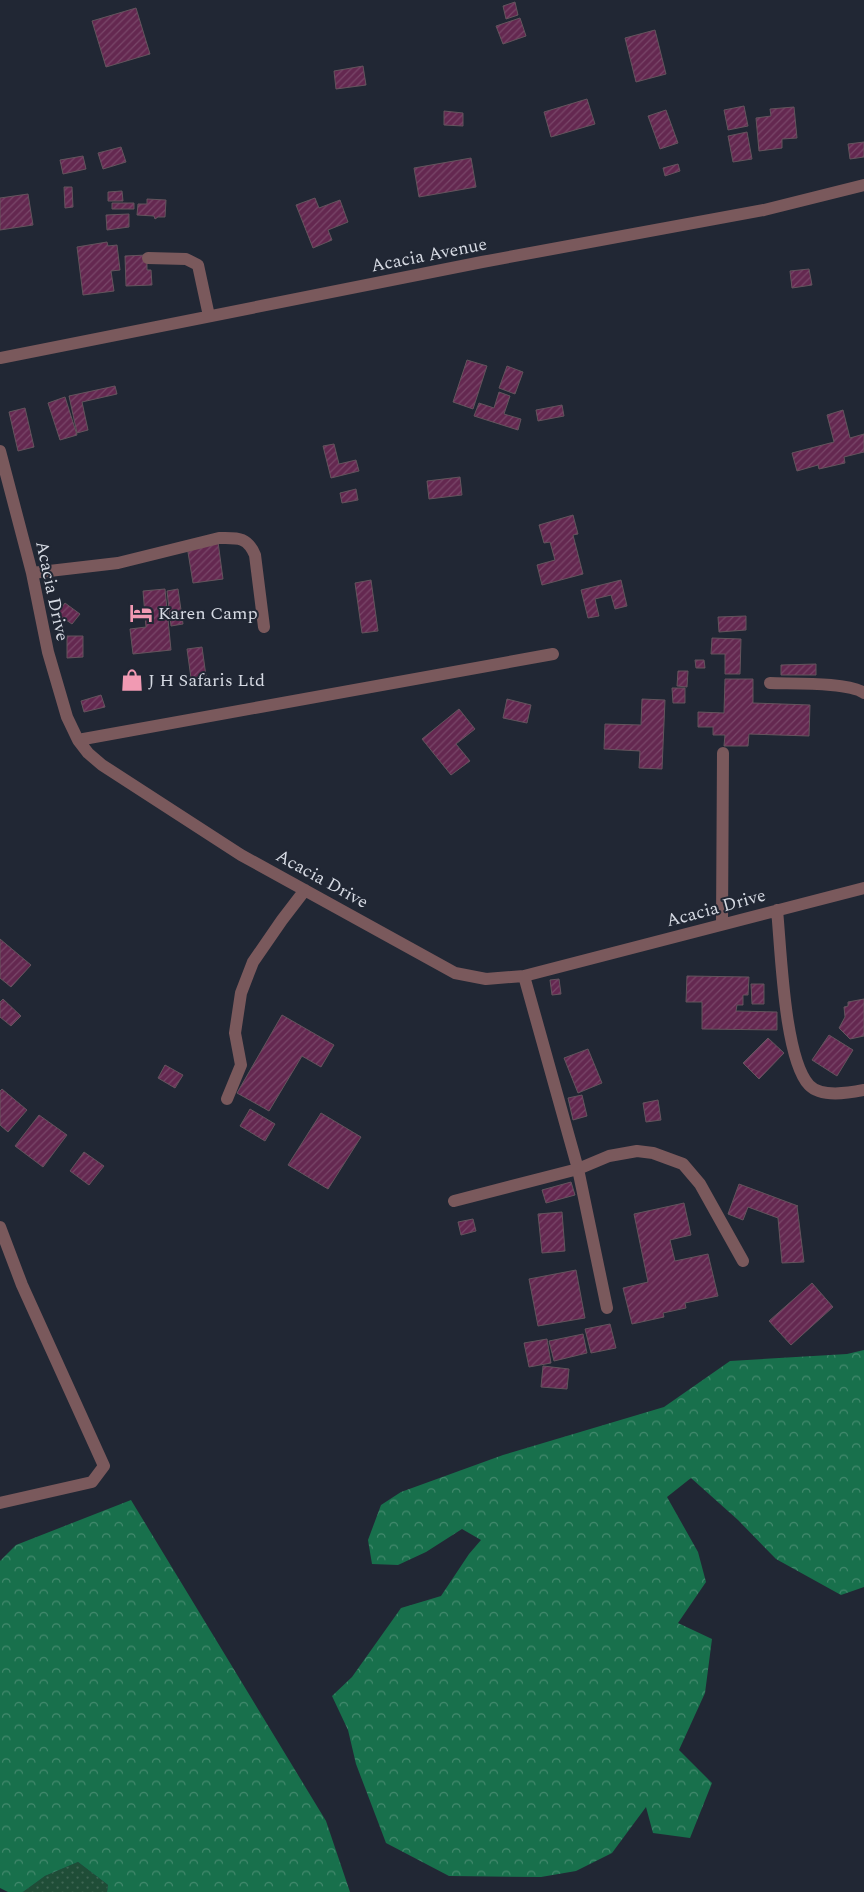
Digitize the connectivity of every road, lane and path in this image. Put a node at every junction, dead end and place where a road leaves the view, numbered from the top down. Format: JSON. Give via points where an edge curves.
{"nodes":[{"id":1,"x":864,"y":185,"type":"edge"},
{"id":2,"x":148,"y":258,"type":"dead end"},
{"id":3,"x":209,"y":316,"type":"junction"},
{"id":4,"x":0,"y":358,"type":"edge"},
{"id":5,"x":0,"y":451,"type":"edge"},
{"id":6,"x":32,"y":573,"type":"junction"},
{"id":7,"x":264,"y":627,"type":"dead end"},
{"id":8,"x":553,"y":654,"type":"dead end"},
{"id":9,"x":770,"y":683,"type":"dead end"},
{"id":10,"x":864,"y":693,"type":"edge"},
{"id":11,"x":78,"y":740,"type":"junction"},
{"id":12,"x":723,"y":753,"type":"dead end"},
{"id":13,"x":864,"y":888,"type":"edge"},
{"id":14,"x":305,"y":890,"type":"junction"},
{"id":15,"x":777,"y":910,"type":"junction"},
{"id":16,"x":722,"y":924,"type":"junction"},
{"id":17,"x":524,"y":976,"type":"junction"},
{"id":18,"x":864,"y":1090,"type":"edge"},
{"id":19,"x":227,"y":1099,"type":"dead end"},
{"id":20,"x":578,"y":1169,"type":"junction"},
{"id":21,"x":454,"y":1201,"type":"dead end"},
{"id":22,"x":0,"y":1227,"type":"edge"},
{"id":23,"x":743,"y":1261,"type":"dead end"},
{"id":24,"x":607,"y":1308,"type":"dead end"},
{"id":25,"x":0,"y":1503,"type":"edge"}],
"edges":[{"from":1,"to":3,"type":"street","name":"Acacia Avenue","via":[[764,210]]},
{"from":2,"to":3,"type":"street","via":[[186,259],[198,265]]},
{"from":3,"to":4,"type":"street","name":"Acacia Avenue"},
{"from":5,"to":6,"type":"street","name":"Acacia Drive"},
{"from":6,"to":7,"type":"street","via":[[118,563],[219,538],[236,538],[246,541],[255,555]]},
{"from":6,"to":11,"type":"street","name":"Acacia Drive","via":[[48,652],[67,717]]},
{"from":8,"to":11,"type":"street"},
{"from":9,"to":10,"type":"street","via":[[835,686],[859,689]]},
{"from":11,"to":14,"type":"street","name":"Acacia Drive","via":[[102,765],[241,855]]},
{"from":12,"to":16,"type":"street"},
{"from":13,"to":15,"type":"street","name":"Acacia Drive"},
{"from":14,"to":17,"type":"street","name":"Acacia Drive","via":[[455,973],[486,979]]},
{"from":14,"to":19,"type":"street","via":[[253,962],[241,993],[235,1033],[241,1065]]},
{"from":15,"to":16,"type":"street","name":"Acacia Drive"},
{"from":15,"to":18,"type":"street","via":[[789,1030],[798,1064],[810,1086],[829,1094]]},
{"from":16,"to":17,"type":"street","name":"Acacia Drive"},
{"from":17,"to":20,"type":"street"},
{"from":20,"to":21,"type":"street"},
{"from":20,"to":23,"type":"street","via":[[609,1156],[637,1151],[653,1153],[682,1164],[700,1184]]},
{"from":20,"to":24,"type":"street"},
{"from":22,"to":25,"type":"street","via":[[22,1285],[104,1466],[92,1482]]}]}
